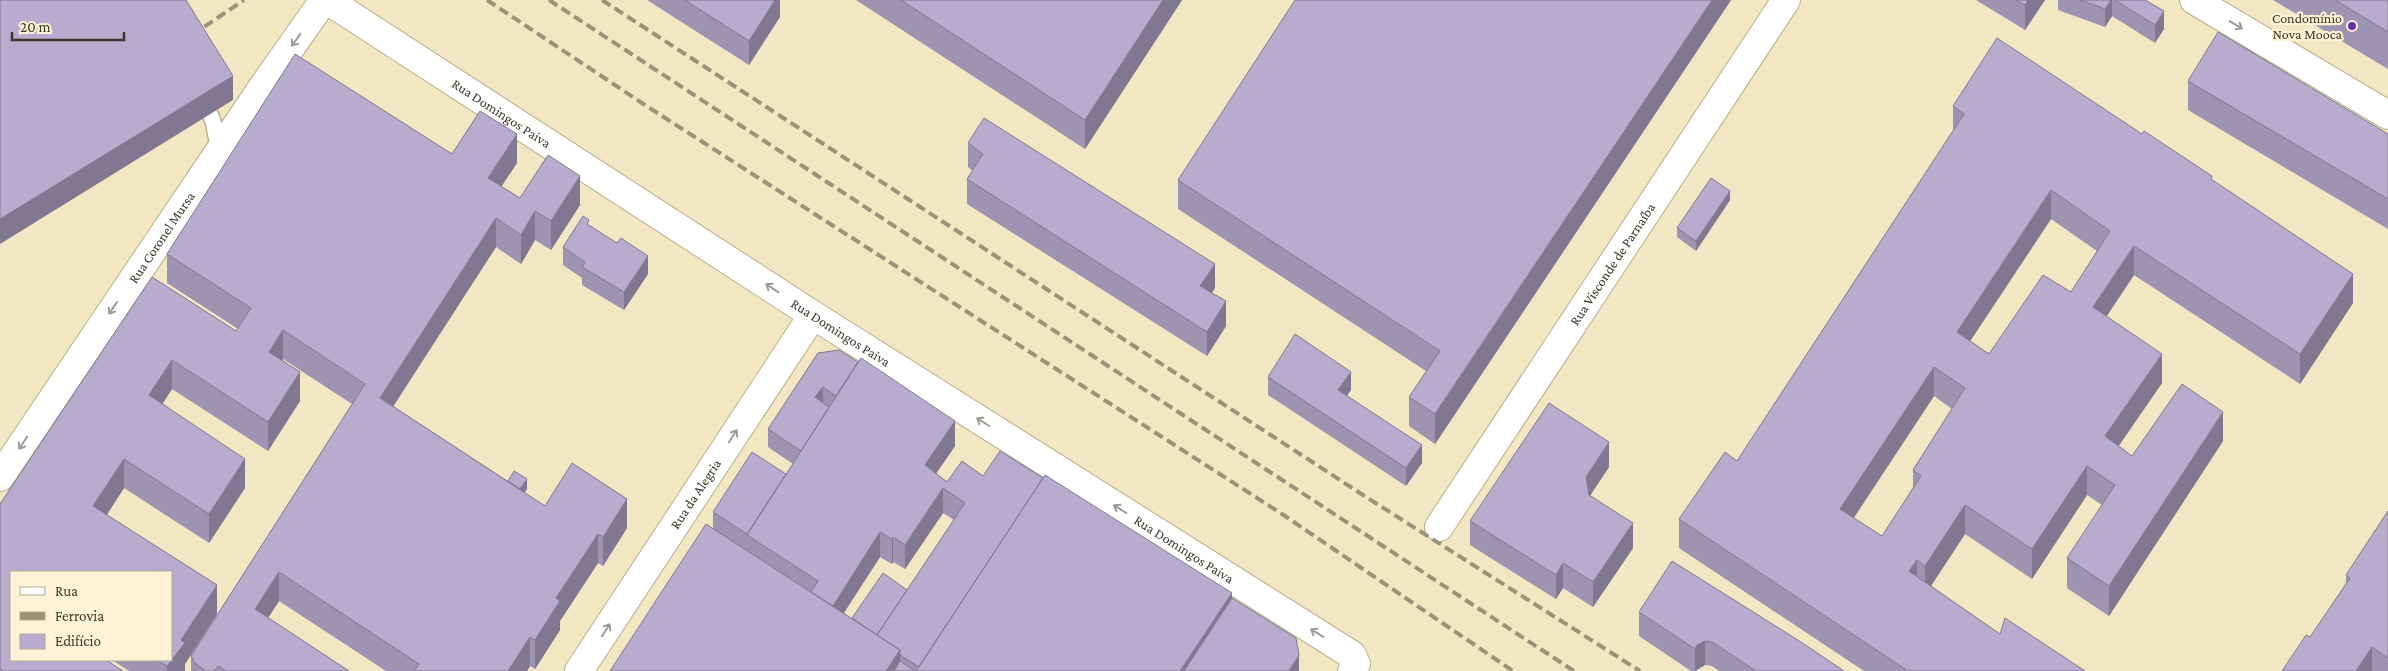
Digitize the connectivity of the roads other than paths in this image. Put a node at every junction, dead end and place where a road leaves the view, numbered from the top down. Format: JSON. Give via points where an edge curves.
{"nodes":[{"id":1,"x":326,"y":0,"type":"edge"},
{"id":2,"x":1786,"y":0,"type":"edge"},
{"id":3,"x":2194,"y":0,"type":"edge"},
{"id":4,"x":194,"y":83,"type":"edge"},
{"id":5,"x":2388,"y":115,"type":"edge"},
{"id":6,"x":219,"y":152,"type":"junction"},
{"id":7,"x":813,"y":315,"type":"junction"},
{"id":8,"x":0,"y":477,"type":"edge"},
{"id":9,"x":1439,"y":527,"type":"dead end"},
{"id":10,"x":1354,"y":666,"type":"edge"},
{"id":11,"x":579,"y":671,"type":"edge"}],
"edges":[{"from":1,"to":6,"type":"street","name":"Rua Coronel Mursa","one_way":true},
{"from":7,"to":1,"type":"street","name":"Rua Domingos Paiva","one_way":true},
{"from":2,"to":9,"type":"street","name":"Rua Visconde de Parnaíba"},
{"from":3,"to":5,"type":"street","one_way":true},
{"from":4,"to":6,"type":"lane","via":[[207,103]]},
{"from":6,"to":8,"type":"street","name":"Rua Coronel Mursa","one_way":true},
{"from":10,"to":7,"type":"street","name":"Rua Domingos Paiva","one_way":true,"via":[[1344,650]]},
{"from":11,"to":7,"type":"street","name":"Rua da Alegria","one_way":true}]}
